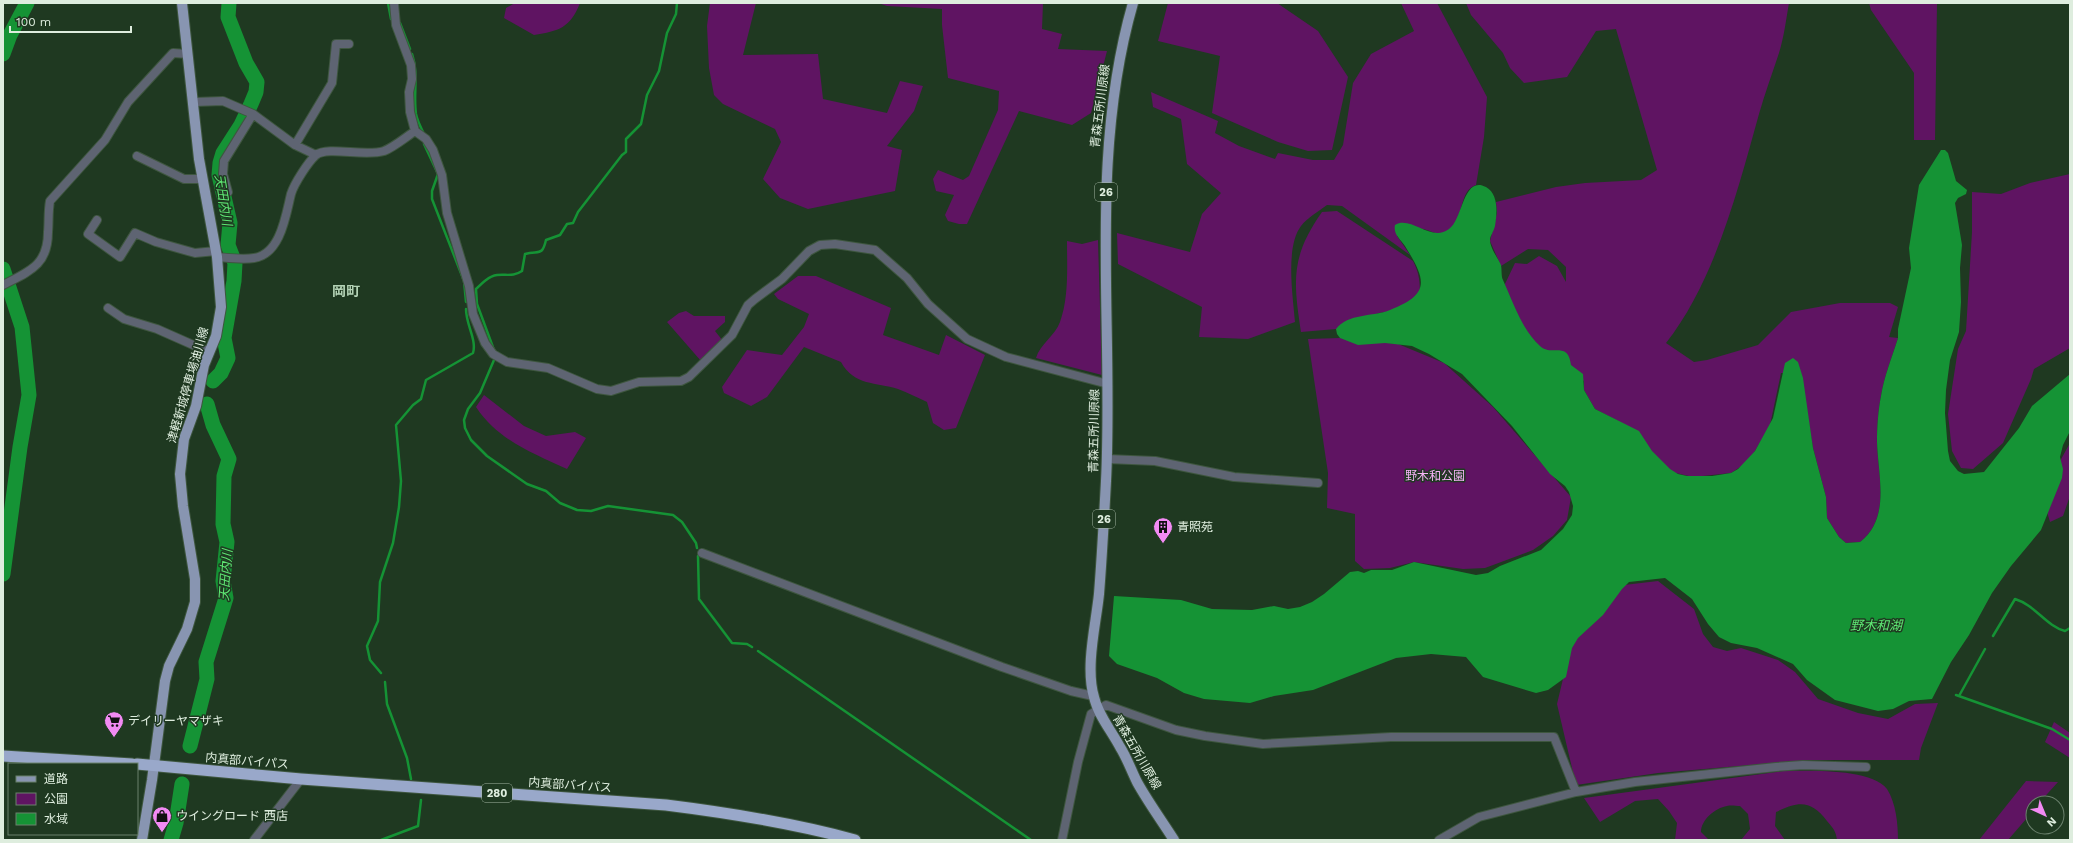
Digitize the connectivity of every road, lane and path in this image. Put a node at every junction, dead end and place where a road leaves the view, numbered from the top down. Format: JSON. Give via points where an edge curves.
{"nodes":[{"id":1,"x":182,"y":3,"type":"edge"},
{"id":2,"x":394,"y":3,"type":"edge"},
{"id":3,"x":1133,"y":3,"type":"edge"},
{"id":4,"x":349,"y":44,"type":"dead end"},
{"id":5,"x":188,"y":54,"type":"junction"},
{"id":6,"x":194,"y":102,"type":"junction"},
{"id":7,"x":249,"y":112,"type":"junction"},
{"id":8,"x":415,"y":131,"type":"junction"},
{"id":9,"x":295,"y":145,"type":"junction"},
{"id":10,"x":316,"y":155,"type":"junction"},
{"id":11,"x":137,"y":156,"type":"dead end"},
{"id":12,"x":202,"y":179,"type":"junction"},
{"id":13,"x":228,"y":192,"type":"dead end"},
{"id":14,"x":97,"y":220,"type":"dead end"},
{"id":15,"x":217,"y":254,"type":"junction"},
{"id":16,"x":3,"y":285,"type":"edge"},
{"id":17,"x":108,"y":308,"type":"dead end"},
{"id":18,"x":209,"y":352,"type":"junction"},
{"id":19,"x":1108,"y":384,"type":"junction"},
{"id":20,"x":1107,"y":459,"type":"junction"},
{"id":21,"x":1318,"y":482,"type":"dead end"},
{"id":22,"x":702,"y":553,"type":"dead end"},
{"id":23,"x":1093,"y":696,"type":"junction"},
{"id":24,"x":1098,"y":709,"type":"junction"},
{"id":25,"x":3,"y":756,"type":"edge"},
{"id":26,"x":116,"y":763,"type":"edge"},
{"id":27,"x":138,"y":764,"type":"edge"},
{"id":28,"x":154,"y":766,"type":"junction"},
{"id":29,"x":1866,"y":767,"type":"dead end"},
{"id":30,"x":301,"y":779,"type":"junction"},
{"id":31,"x":1576,"y":792,"type":"junction"},
{"id":32,"x":142,"y":840,"type":"edge"},
{"id":33,"x":254,"y":840,"type":"edge"},
{"id":34,"x":855,"y":840,"type":"edge"},
{"id":35,"x":1062,"y":840,"type":"edge"},
{"id":36,"x":1174,"y":840,"type":"edge"},
{"id":37,"x":1439,"y":840,"type":"edge"}],
"edges":[{"from":1,"to":5,"type":"main road","name":"津軽新城停車場油川線"},
{"from":2,"to":8,"type":"street","via":[[396,25],[411,65],[410,112]]},
{"from":3,"to":19,"type":"main road","name":"青森五所川原線","number":"26","via":[[1116,78],[1108,141]]},
{"from":4,"to":9,"type":"street","via":[[336,44],[332,83]]},
{"from":5,"to":6,"type":"main road","name":"津軽新城停車場油川線"},
{"from":5,"to":16,"type":"street","via":[[173,53],[128,102],[105,140],[50,201],[45,256],[17,278]]},
{"from":6,"to":7,"type":"street","via":[[223,101]]},
{"from":6,"to":12,"type":"main road","name":"津軽新城停車場油川線"},
{"from":7,"to":9,"type":"street"},
{"from":7,"to":13,"type":"street","via":[[224,162],[223,174]]},
{"from":8,"to":10,"type":"street","via":[[385,150],[366,154],[328,151]]},
{"from":8,"to":19,"type":"street","via":[[426,139],[433,150],[442,176],[447,213],[469,286],[473,314],[485,343],[493,354],[507,362],[548,368],[597,389],[611,391],[639,382],[681,381],[689,377],[732,335],[748,305],[782,279],[809,251],[820,245],[835,244],[875,250],[908,278],[928,304],[967,339],[1006,357]]},
{"from":9,"to":10,"type":"street"},
{"from":10,"to":15,"type":"street","via":[[291,192],[289,211],[274,244],[255,258],[234,258]]},
{"from":11,"to":12,"type":"street","via":[[184,179]]},
{"from":12,"to":15,"type":"main road","name":"津軽新城停車場油川線"},
{"from":14,"to":15,"type":"street","via":[[88,234],[120,257],[135,233],[195,253]]},
{"from":15,"to":18,"type":"main road","name":"津軽新城停車場油川線","via":[[221,307],[216,336]]},
{"from":17,"to":18,"type":"street","via":[[124,319],[157,329]]},
{"from":18,"to":28,"type":"main road","name":"津軽新城停車場油川線","via":[[196,406],[184,440],[180,474],[196,579],[196,602],[165,681]]},
{"from":19,"to":20,"type":"main road","name":"青森五所川原線","number":"26"},
{"from":20,"to":21,"type":"street","via":[[1155,461],[1234,477]]},
{"from":20,"to":23,"type":"main road","name":"青森五所川原線","number":"26","via":[[1104,535],[1092,653]]},
{"from":22,"to":23,"type":"street","via":[[1002,667]]},
{"from":23,"to":24,"type":"main road","name":"青森五所川原線","number":"26"},
{"from":24,"to":31,"type":"street","via":[[1106,705],[1176,730],[1263,744],[1390,737],[1554,737]]},
{"from":24,"to":35,"type":"street","via":[[1091,714]]},
{"from":24,"to":36,"type":"main road","name":"青森五所川原線","number":"26","via":[[1139,784]]},
{"from":25,"to":26,"type":"highway"},
{"from":27,"to":28,"type":"highway","name":"内真部バイパス","number":"280"},
{"from":28,"to":30,"type":"highway","name":"内真部バイパス","number":"280"},
{"from":28,"to":32,"type":"main road","name":"津軽新城停車場油川線"},
{"from":29,"to":31,"type":"street","via":[[1782,766],[1635,782]]},
{"from":30,"to":33,"type":"street"},
{"from":30,"to":34,"type":"highway","name":"内真部バイパス","number":"280","via":[[666,805],[766,820]]},
{"from":31,"to":37,"type":"street","via":[[1479,817]]}]}
